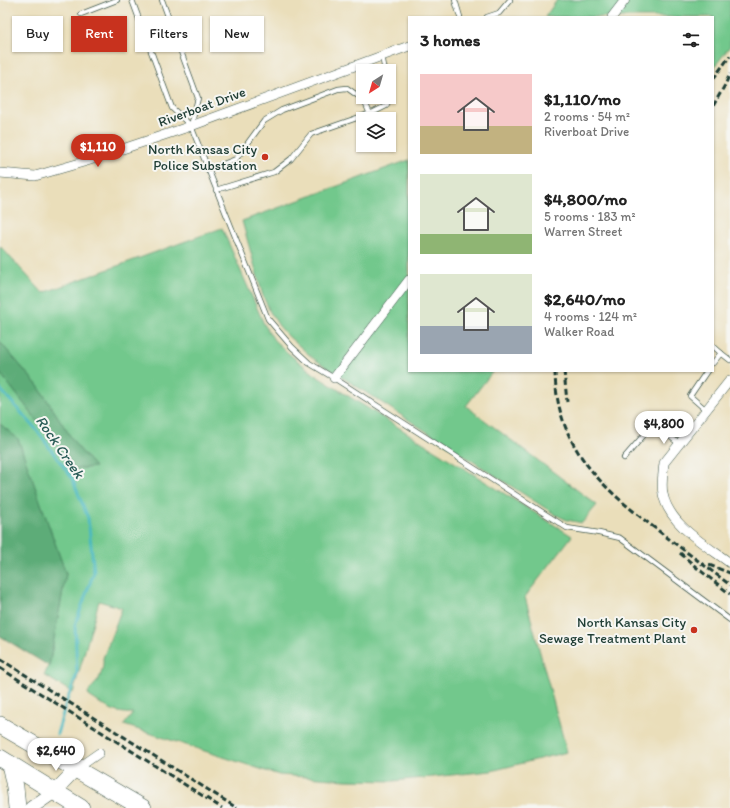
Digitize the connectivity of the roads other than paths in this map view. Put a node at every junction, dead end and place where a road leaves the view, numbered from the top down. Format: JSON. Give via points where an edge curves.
{"nodes":[{"id":1,"x":98,"y":0,"type":"edge"},
{"id":2,"x":117,"y":0,"type":"edge"},
{"id":3,"x":132,"y":0,"type":"edge"},
{"id":4,"x":162,"y":0,"type":"edge"},
{"id":5,"x":455,"y":0,"type":"edge"},
{"id":6,"x":510,"y":0,"type":"edge"},
{"id":7,"x":625,"y":0,"type":"edge"},
{"id":8,"x":100,"y":6,"type":"junction"},
{"id":9,"x":81,"y":14,"type":"dead end"},
{"id":10,"x":460,"y":16,"type":"edge"},
{"id":11,"x":490,"y":16,"type":"edge"},
{"id":12,"x":613,"y":16,"type":"edge"},
{"id":13,"x":408,"y":46,"type":"edge"},
{"id":14,"x":382,"y":56,"type":"junction"},
{"id":15,"x":384,"y":64,"type":"edge"},
{"id":16,"x":387,"y":104,"type":"edge"},
{"id":17,"x":369,"y":112,"type":"edge"},
{"id":18,"x":374,"y":112,"type":"edge"},
{"id":19,"x":356,"y":119,"type":"edge"},
{"id":20,"x":191,"y":126,"type":"junction"},
{"id":21,"x":208,"y":170,"type":"junction"},
{"id":22,"x":0,"y":173,"type":"edge"},
{"id":23,"x":216,"y":190,"type":"junction"},
{"id":24,"x":408,"y":281,"type":"edge"},
{"id":25,"x":714,"y":347,"type":"edge"},
{"id":26,"x":721,"y":353,"type":"junction"},
{"id":27,"x":730,"y":360,"type":"edge"},
{"id":28,"x":714,"y":362,"type":"edge"},
{"id":29,"x":706,"y":372,"type":"edge"},
{"id":30,"x":334,"y":378,"type":"junction"},
{"id":31,"x":730,"y":380,"type":"edge"},
{"id":32,"x":706,"y":410,"type":"junction"},
{"id":33,"x":679,"y":444,"type":"junction"},
{"id":34,"x":624,"y":458,"type":"dead end"},
{"id":35,"x":730,"y":562,"type":"edge"},
{"id":36,"x":730,"y":620,"type":"edge"},
{"id":37,"x":0,"y":725,"type":"edge"},
{"id":38,"x":98,"y":753,"type":"dead end"},
{"id":39,"x":5,"y":761,"type":"edge"},
{"id":40,"x":76,"y":769,"type":"junction"},
{"id":41,"x":54,"y":792,"type":"junction"},
{"id":42,"x":17,"y":808,"type":"edge"},
{"id":43,"x":31,"y":808,"type":"edge"},
{"id":44,"x":48,"y":808,"type":"edge"},
{"id":45,"x":81,"y":808,"type":"edge"},
{"id":46,"x":143,"y":808,"type":"edge"}],
"edges":[{"from":1,"to":8,"type":"lane"},
{"from":2,"to":8,"type":"lane"},
{"from":3,"to":20,"type":"lane","via":[[172,108]]},
{"from":4,"to":20,"type":"lane","via":[[198,98]]},
{"from":5,"to":10,"type":"lane"},
{"from":6,"to":11,"type":"lane","via":[[499,13]]},
{"from":7,"to":12,"type":"street"},
{"from":8,"to":9,"type":"lane"},
{"from":13,"to":14,"type":"street","name":"Riverboat Drive"},
{"from":14,"to":15,"type":"lane"},
{"from":14,"to":20,"type":"street","name":"Riverboat Drive"},
{"from":16,"to":18,"type":"lane"},
{"from":17,"to":21,"type":"lane","via":[[364,100],[347,88],[338,89],[282,110],[264,121],[236,159]]},
{"from":19,"to":23,"type":"lane","via":[[312,134],[291,159],[274,172]]},
{"from":20,"to":21,"type":"lane"},
{"from":20,"to":22,"type":"street","name":"Riverboat Drive","via":[[35,176]]},
{"from":21,"to":23,"type":"lane"},
{"from":23,"to":30,"type":"lane","via":[[268,319],[309,363]]},
{"from":24,"to":30,"type":"street"},
{"from":25,"to":26,"type":"lane"},
{"from":26,"to":27,"type":"lane"},
{"from":26,"to":28,"type":"lane"},
{"from":29,"to":32,"type":"lane","via":[[690,396]]},
{"from":30,"to":36,"type":"lane","via":[[567,528],[620,538]]},
{"from":31,"to":32,"type":"street"},
{"from":32,"to":33,"type":"street"},
{"from":33,"to":34,"type":"lane","via":[[657,425],[650,428]]},
{"from":33,"to":35,"type":"street","via":[[664,463],[662,478],[665,502],[678,523]]},
{"from":37,"to":40,"type":"highway"},
{"from":38,"to":40,"type":"street"},
{"from":39,"to":41,"type":"highway"},
{"from":39,"to":42,"type":"highway","via":[[16,787]]},
{"from":40,"to":41,"type":"street"},
{"from":40,"to":46,"type":"highway"},
{"from":41,"to":43,"type":"street"},
{"from":41,"to":44,"type":"street"},
{"from":41,"to":45,"type":"highway"}]}
